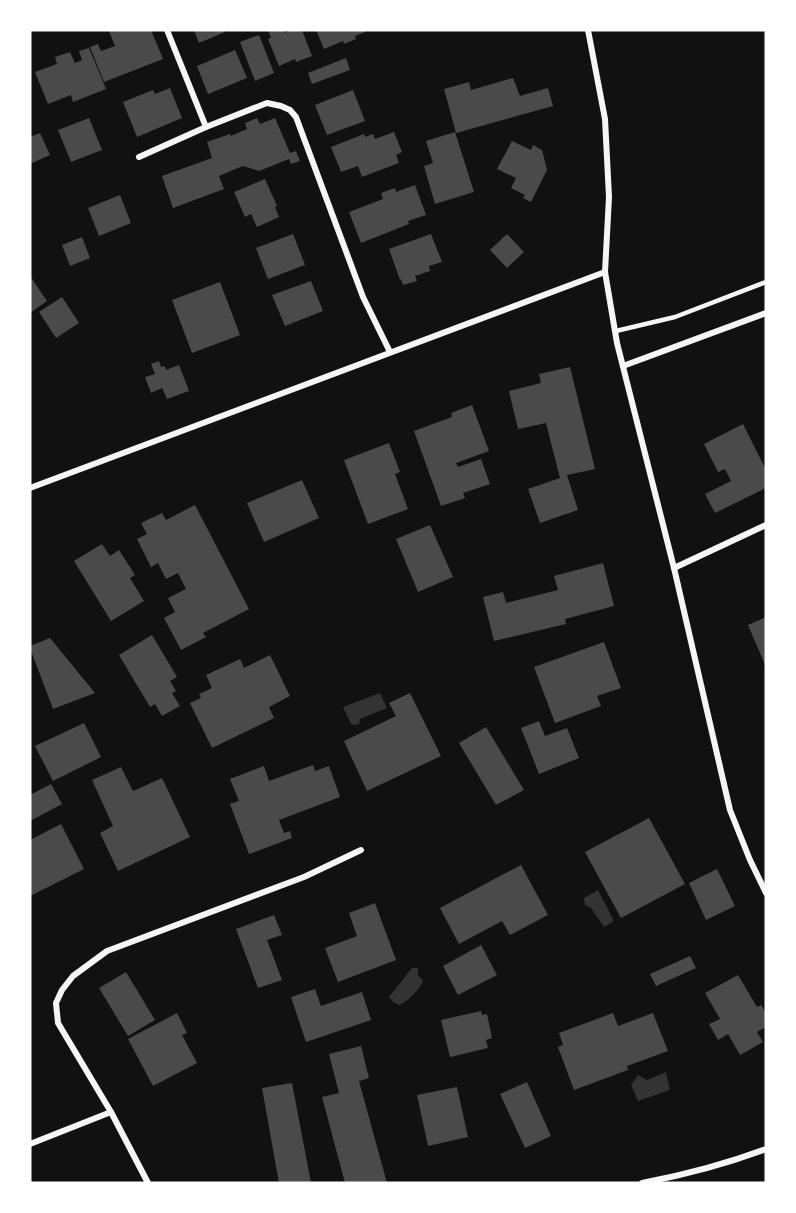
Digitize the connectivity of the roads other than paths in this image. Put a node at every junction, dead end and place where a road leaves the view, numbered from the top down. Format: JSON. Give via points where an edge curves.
{"nodes":[{"id":1,"x":167,"y":30,"type":"edge"},
{"id":2,"x":588,"y":30,"type":"edge"},
{"id":3,"x":206,"y":127,"type":"junction"},
{"id":4,"x":139,"y":157,"type":"dead end"},
{"id":5,"x":605,"y":272,"type":"junction"},
{"id":6,"x":766,"y":282,"type":"edge"},
{"id":7,"x":766,"y":313,"type":"edge"},
{"id":8,"x":616,"y":331,"type":"junction"},
{"id":9,"x":390,"y":352,"type":"junction"},
{"id":10,"x":623,"y":366,"type":"junction"},
{"id":11,"x":30,"y":488,"type":"edge"},
{"id":12,"x":766,"y":525,"type":"edge"},
{"id":13,"x":674,"y":568,"type":"junction"},
{"id":14,"x":361,"y":850,"type":"dead end"},
{"id":15,"x":766,"y":893,"type":"edge"},
{"id":16,"x":111,"y":1112,"type":"junction"},
{"id":17,"x":30,"y":1144,"type":"edge"},
{"id":18,"x":766,"y":1149,"type":"edge"},
{"id":19,"x":148,"y":1183,"type":"edge"},
{"id":20,"x":642,"y":1183,"type":"edge"}],
"edges":[{"from":1,"to":3,"type":"street"},
{"from":2,"to":5,"type":"street","via":[[605,119],[609,197]]},
{"from":3,"to":4,"type":"street"},
{"from":3,"to":9,"type":"street","via":[[267,103],[290,110],[296,117],[363,297]]},
{"from":5,"to":8,"type":"street"},
{"from":5,"to":9,"type":"street"},
{"from":6,"to":8,"type":"lane","via":[[675,317]]},
{"from":7,"to":10,"type":"street"},
{"from":8,"to":10,"type":"street"},
{"from":9,"to":11,"type":"street"},
{"from":10,"to":13,"type":"street"},
{"from":12,"to":13,"type":"street"},
{"from":13,"to":15,"type":"street","via":[[730,810]]},
{"from":14,"to":16,"type":"street","via":[[304,877],[106,951],[73,976],[56,1003],[58,1023]]},
{"from":16,"to":17,"type":"street"},
{"from":16,"to":19,"type":"street"},
{"from":18,"to":20,"type":"street"}]}
